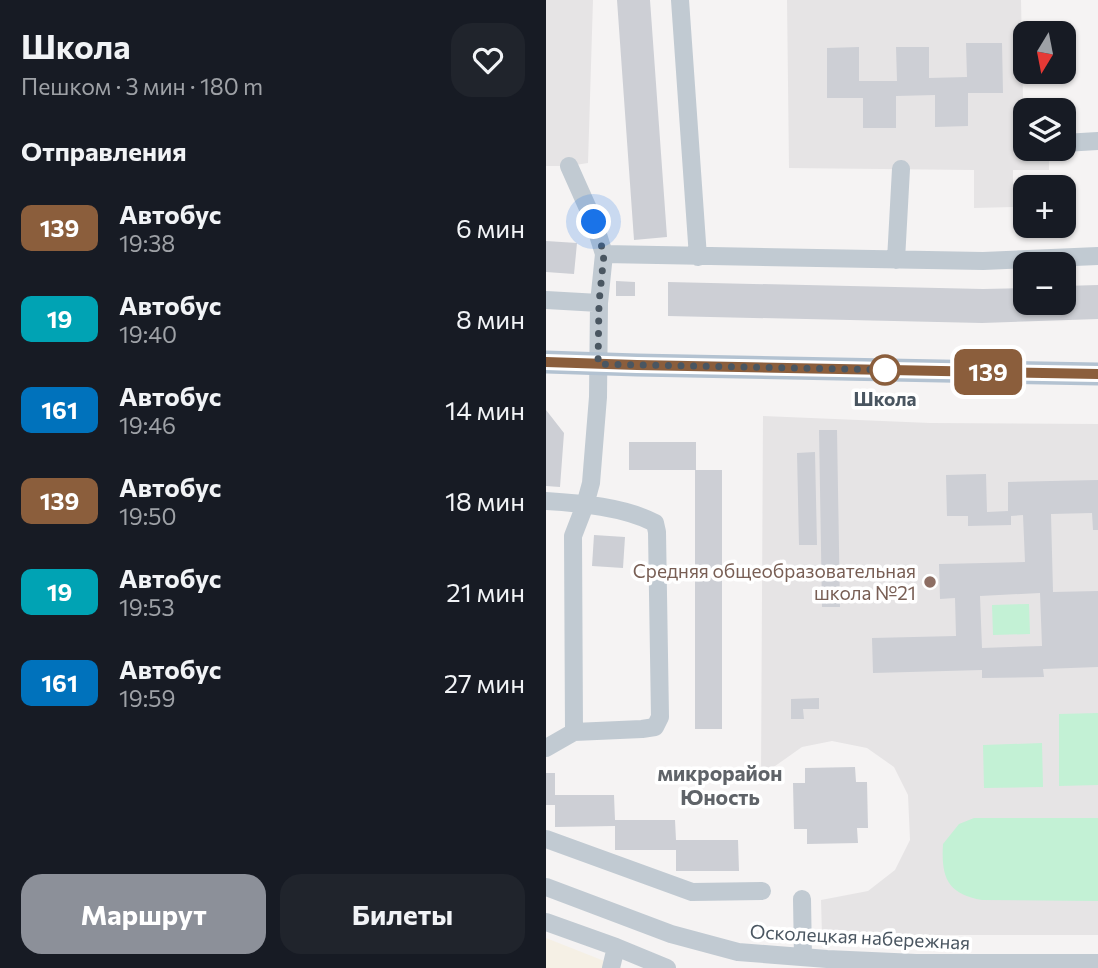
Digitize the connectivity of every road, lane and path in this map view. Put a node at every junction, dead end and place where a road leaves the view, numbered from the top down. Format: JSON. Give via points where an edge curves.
{"nodes":[{"id":1,"x":680,"y":0,"type":"edge"},
{"id":2,"x":1098,"y":141,"type":"edge"},
{"id":3,"x":1076,"y":142,"type":"edge"},
{"id":4,"x":569,"y":166,"type":"dead end"},
{"id":5,"x":901,"y":169,"type":"dead end"},
{"id":6,"x":604,"y":254,"type":"junction"},
{"id":7,"x":1098,"y":256,"type":"edge"},
{"id":8,"x":698,"y":257,"type":"junction"},
{"id":9,"x":896,"y":260,"type":"junction"},
{"id":10,"x":546,"y":300,"type":"edge"},
{"id":11,"x":599,"y":303,"type":"junction"},
{"id":12,"x":546,"y":362,"type":"edge"},
{"id":13,"x":598,"y":364,"type":"junction"},
{"id":14,"x":1098,"y":374,"type":"edge"},
{"id":15,"x":546,"y":501,"type":"edge"},
{"id":16,"x":585,"y":505,"type":"junction"},
{"id":17,"x":575,"y":732,"type":"junction"},
{"id":18,"x":546,"y":748,"type":"edge"},
{"id":19,"x":546,"y":839,"type":"edge"},
{"id":20,"x":546,"y":887,"type":"edge"},
{"id":21,"x":762,"y":891,"type":"dead end"},
{"id":22,"x":802,"y":900,"type":"dead end"},
{"id":23,"x":546,"y":922,"type":"edge"},
{"id":24,"x":616,"y":947,"type":"junction"},
{"id":25,"x":803,"y":957,"type":"junction"},
{"id":26,"x":1098,"y":963,"type":"edge"},
{"id":27,"x":611,"y":968,"type":"edge"},
{"id":28,"x":667,"y":968,"type":"edge"}],
"edges":[{"from":1,"to":8,"type":"street"},
{"from":2,"to":3,"type":"street"},
{"from":4,"to":6,"type":"street"},
{"from":5,"to":9,"type":"street"},
{"from":6,"to":8,"type":"street"},
{"from":6,"to":11,"type":"street"},
{"from":7,"to":9,"type":"street"},
{"from":8,"to":9,"type":"street"},
{"from":10,"to":11,"type":"street"},
{"from":11,"to":13,"type":"street"},
{"from":12,"to":13,"type":"main road"},
{"from":13,"to":14,"type":"main road"},
{"from":13,"to":16,"type":"street","via":[[591,483]]},
{"from":15,"to":16,"type":"street"},
{"from":16,"to":17,"type":"street","via":[[573,536]]},
{"from":16,"to":17,"type":"street","via":[[636,514],[655,523],[661,702],[655,727]]},
{"from":17,"to":18,"type":"street"},
{"from":19,"to":21,"type":"street","via":[[692,892]]},
{"from":20,"to":25,"type":"street","name":"Осколецкая набережная","via":[[671,934],[738,952]]},
{"from":22,"to":25,"type":"street"},
{"from":23,"to":24,"type":"street"},
{"from":24,"to":27,"type":"street"},
{"from":24,"to":28,"type":"street"},
{"from":25,"to":26,"type":"street","name":"Осколецкая набережная","via":[[916,963]]}]}
